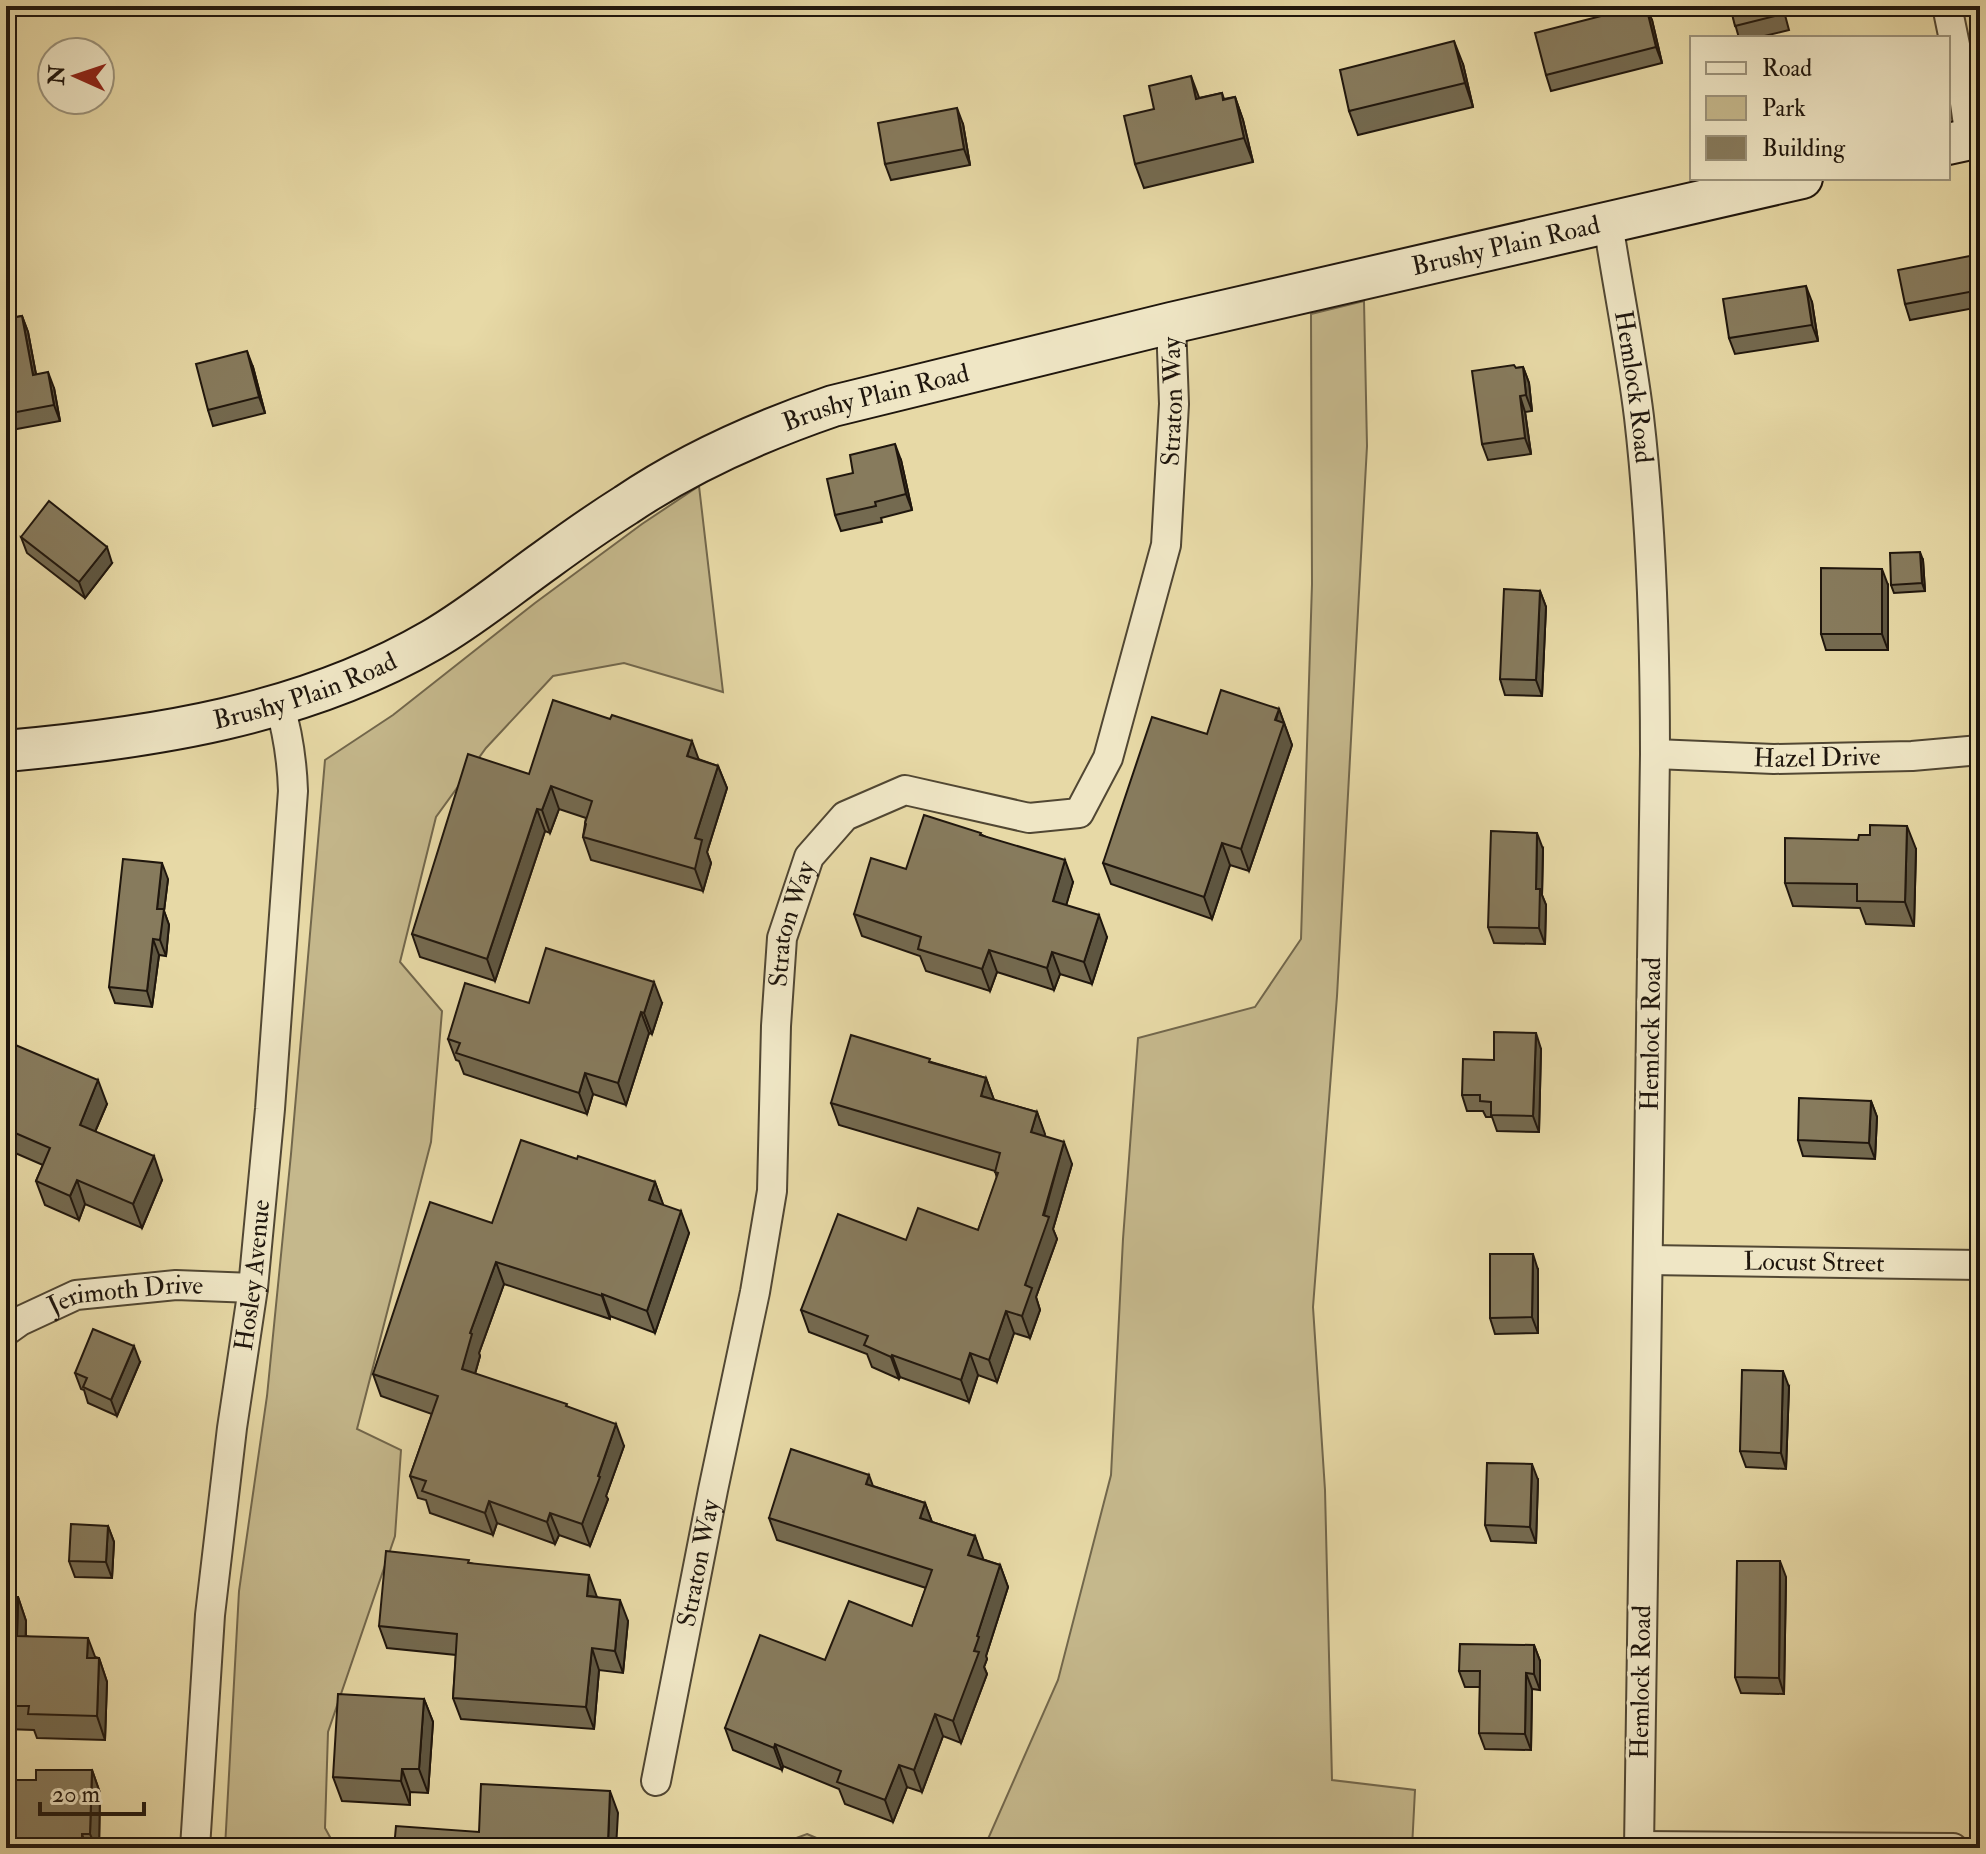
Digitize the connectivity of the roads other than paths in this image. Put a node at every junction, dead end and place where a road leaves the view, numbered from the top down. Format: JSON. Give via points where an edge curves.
{"nodes":[{"id":1,"x":1947,"y":6,"type":"edge"},
{"id":2,"x":1966,"y":140,"type":"edge"},
{"id":3,"x":1793,"y":180,"type":"edge"},
{"id":4,"x":1608,"y":223,"type":"junction"},
{"id":5,"x":1171,"y":323,"type":"junction"},
{"id":6,"x":279,"y":703,"type":"junction"},
{"id":7,"x":1980,"y":750,"type":"edge"},
{"id":8,"x":6,"y":751,"type":"edge"},
{"id":9,"x":1655,"y":754,"type":"junction"},
{"id":10,"x":1648,"y":1260,"type":"junction"},
{"id":11,"x":1980,"y":1265,"type":"edge"},
{"id":12,"x":253,"y":1288,"type":"junction"},
{"id":13,"x":6,"y":1331,"type":"edge"},
{"id":14,"x":656,"y":1781,"type":"dead end"},
{"id":15,"x":1639,"y":1847,"type":"edge"},
{"id":16,"x":195,"y":1848,"type":"edge"},
{"id":17,"x":1953,"y":1848,"type":"edge"}],
"edges":[{"from":1,"to":2,"type":"street","via":[[1961,74]]},
{"from":3,"to":4,"type":"main road","name":"Brushy Plain Road"},
{"from":4,"to":5,"type":"main road","name":"Brushy Plain Road"},
{"from":4,"to":9,"type":"street","name":"Hemlock Road","via":[[1639,415],[1650,535]]},
{"from":5,"to":6,"type":"main road","name":"Brushy Plain Road","via":[[833,406],[731,445],[658,484],[432,640],[375,670]]},
{"from":5,"to":14,"type":"street","name":"Straton Way","via":[[1174,404],[1166,545],[1108,758],[1079,813],[1029,818],[905,790],[845,816],[809,857],[782,938],[772,1191]]},
{"from":6,"to":8,"type":"main road","name":"Brushy Plain Road","via":[[154,734]]},
{"from":6,"to":12,"type":"street","name":"Hosley Avenue","via":[[288,732],[293,791]]},
{"from":7,"to":9,"type":"street","name":"Hazel Drive","via":[[1774,759]]},
{"from":9,"to":10,"type":"street","name":"Hemlock Road"},
{"from":10,"to":11,"type":"street","name":"Locust Street"},
{"from":10,"to":15,"type":"street","name":"Hemlock Road"},
{"from":12,"to":13,"type":"street","name":"Jerimoth Drive","via":[[176,1285],[76,1295]]},
{"from":12,"to":16,"type":"street","name":"Hosley Avenue","via":[[210,1615]]},
{"from":15,"to":17,"type":"street"}]}
